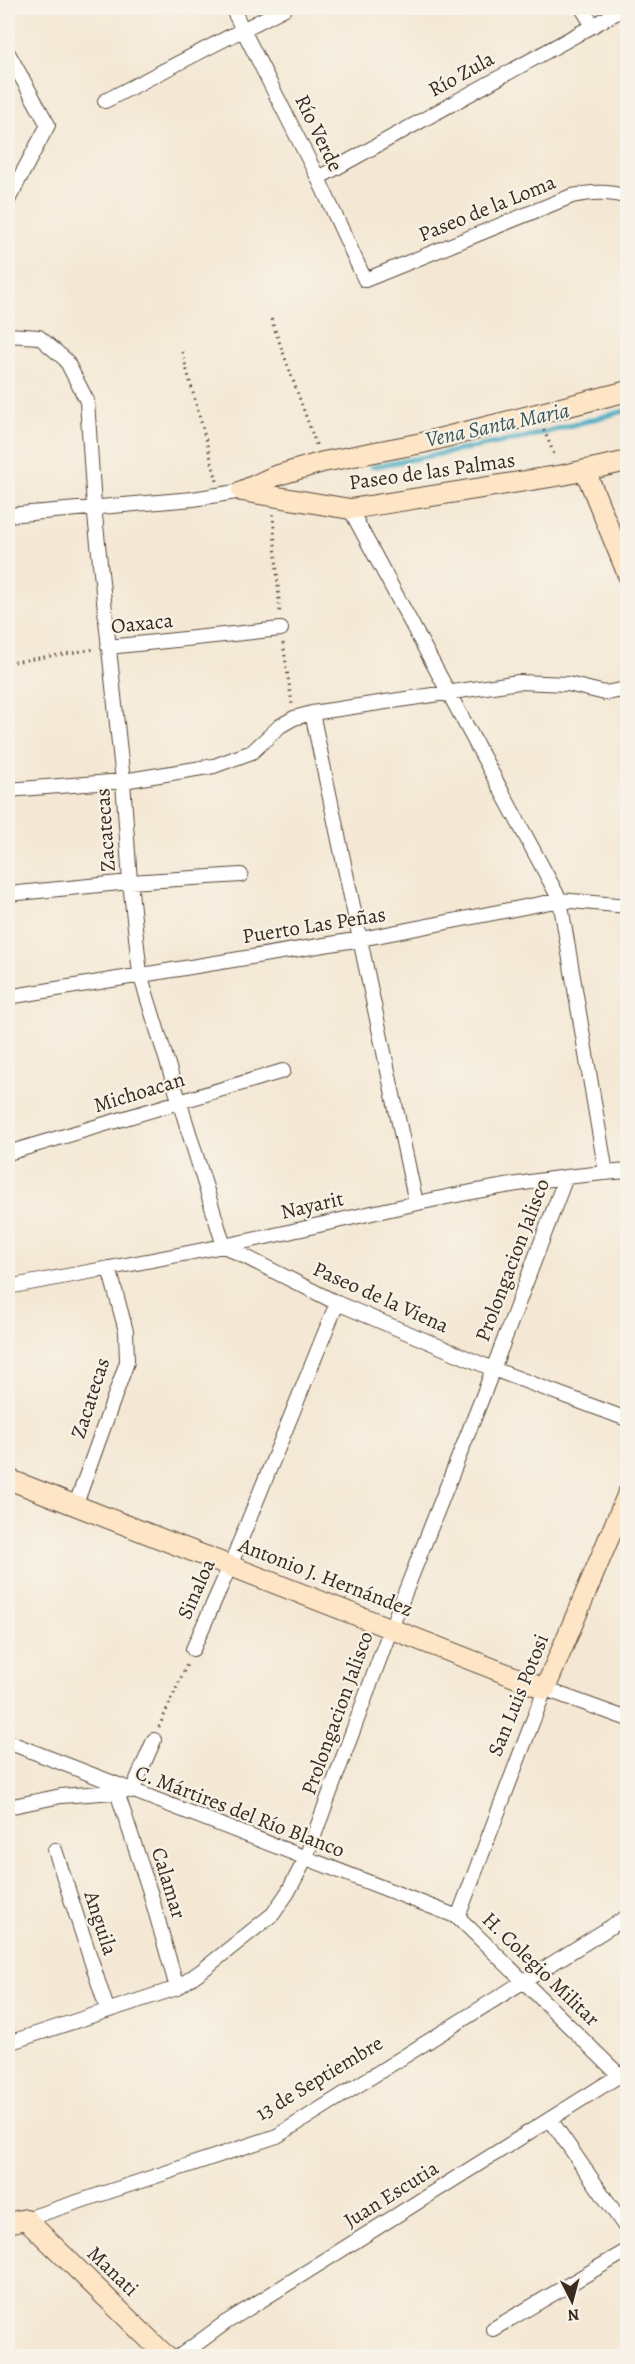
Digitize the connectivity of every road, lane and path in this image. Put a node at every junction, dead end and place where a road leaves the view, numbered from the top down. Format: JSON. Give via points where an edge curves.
{"nodes":[{"id":1,"x":232,"y":8,"type":"edge"},
{"id":2,"x":285,"y":8,"type":"edge"},
{"id":3,"x":582,"y":8,"type":"edge"},
{"id":4,"x":625,"y":8,"type":"edge"},
{"id":5,"x":593,"y":26,"type":"junction"},
{"id":6,"x":244,"y":29,"type":"junction"},
{"id":7,"x":8,"y":53,"type":"edge"},
{"id":8,"x":105,"y":101,"type":"dead end"},
{"id":9,"x":318,"y":178,"type":"junction"},
{"id":10,"x":627,"y":197,"type":"edge"},
{"id":11,"x":8,"y":200,"type":"edge"},
{"id":12,"x":365,"y":280,"type":"joint"},
{"id":13,"x":271,"y":319,"type":"dead end"},
{"id":14,"x":8,"y":335,"type":"edge"},
{"id":15,"x":182,"y":352,"type":"dead end"},
{"id":16,"x":627,"y":391,"type":"edge"},
{"id":17,"x":543,"y":427,"type":"dead end"},
{"id":18,"x":553,"y":452,"type":"dead end"},
{"id":19,"x":627,"y":461,"type":"edge"},
{"id":20,"x":323,"y":462,"type":"junction"},
{"id":21,"x":585,"y":470,"type":"junction"},
{"id":22,"x":242,"y":491,"type":"junction"},
{"id":23,"x":221,"y":495,"type":"junction"},
{"id":24,"x":272,"y":497,"type":"junction"},
{"id":25,"x":94,"y":506,"type":"junction"},
{"id":26,"x":350,"y":509,"type":"junction"},
{"id":27,"x":8,"y":515,"type":"edge"},
{"id":28,"x":627,"y":575,"type":"edge"},
{"id":29,"x":281,"y":629,"type":"junction"},
{"id":30,"x":108,"y":647,"type":"junction"},
{"id":31,"x":8,"y":663,"type":"edge"},
{"id":32,"x":627,"y":689,"type":"edge"},
{"id":33,"x":450,"y":693,"type":"junction"},
{"id":34,"x":312,"y":713,"type":"junction"},
{"id":35,"x":294,"y":718,"type":"junction"},
{"id":36,"x":123,"y":781,"type":"junction"},
{"id":37,"x":8,"y":790,"type":"edge"},
{"id":38,"x":241,"y":875,"type":"dead end"},
{"id":39,"x":130,"y":882,"type":"junction"},
{"id":40,"x":8,"y":894,"type":"edge"},
{"id":41,"x":560,"y":900,"type":"junction"},
{"id":42,"x":627,"y":906,"type":"edge"},
{"id":43,"x":361,"y":939,"type":"junction"},
{"id":44,"x":140,"y":974,"type":"junction"},
{"id":45,"x":8,"y":997,"type":"edge"},
{"id":46,"x":283,"y":1071,"type":"dead end"},
{"id":47,"x":179,"y":1101,"type":"junction"},
{"id":48,"x":8,"y":1154,"type":"edge"},
{"id":49,"x":627,"y":1171,"type":"edge"},
{"id":50,"x":606,"y":1173,"type":"junction"},
{"id":51,"x":566,"y":1177,"type":"junction"},
{"id":52,"x":416,"y":1203,"type":"junction"},
{"id":53,"x":224,"y":1246,"type":"junction"},
{"id":54,"x":109,"y":1268,"type":"junction"},
{"id":55,"x":8,"y":1287,"type":"edge"},
{"id":56,"x":337,"y":1303,"type":"junction"},
{"id":57,"x":493,"y":1369,"type":"junction"},
{"id":58,"x":624,"y":1418,"type":"dead end"},
{"id":59,"x":8,"y":1479,"type":"edge"},
{"id":60,"x":627,"y":1493,"type":"edge"},
{"id":61,"x":75,"y":1504,"type":"junction"},
{"id":62,"x":230,"y":1566,"type":"junction"},
{"id":63,"x":391,"y":1628,"type":"junction"},
{"id":64,"x":193,"y":1649,"type":"joint"},
{"id":65,"x":545,"y":1689,"type":"junction"},
{"id":66,"x":627,"y":1719,"type":"edge"},
{"id":67,"x":154,"y":1740,"type":"joint"},
{"id":68,"x":8,"y":1742,"type":"edge"},
{"id":69,"x":125,"y":1791,"type":"junction"},
{"id":70,"x":8,"y":1807,"type":"edge"},
{"id":71,"x":55,"y":1850,"type":"dead end"},
{"id":72,"x":305,"y":1860,"type":"junction"},
{"id":73,"x":627,"y":1916,"type":"edge"},
{"id":74,"x":458,"y":1917,"type":"junction"},
{"id":75,"x":523,"y":1981,"type":"junction"},
{"id":76,"x":177,"y":1988,"type":"junction"},
{"id":77,"x":107,"y":2009,"type":"junction"},
{"id":78,"x":8,"y":2043,"type":"edge"},
{"id":79,"x":623,"y":2072,"type":"edge"},
{"id":80,"x":550,"y":2119,"type":"junction"},
{"id":81,"x":17,"y":2221,"type":"edge"},
{"id":82,"x":627,"y":2231,"type":"edge"},
{"id":83,"x":627,"y":2250,"type":"edge"},
{"id":84,"x":493,"y":2329,"type":"dead end"},
{"id":85,"x":166,"y":2356,"type":"edge"},
{"id":86,"x":180,"y":2356,"type":"edge"}],
"edges":[{"from":1,"to":6,"type":"street","name":"Río Verde"},
{"from":2,"to":6,"type":"street"},
{"from":3,"to":5,"type":"street"},
{"from":4,"to":5,"type":"street","name":"Río Zula"},
{"from":5,"to":9,"type":"street","name":"Río Zula"},
{"from":6,"to":8,"type":"street"},
{"from":6,"to":9,"type":"street","name":"Río Verde"},
{"from":7,"to":11,"type":"street","via":[[48,125]]},
{"from":9,"to":12,"type":"street","name":"Río Verde"},
{"from":10,"to":12,"type":"street","name":"Paseo de la Loma","via":[[593,192],[572,196]]},
{"from":13,"to":20,"type":"path"},
{"from":14,"to":25,"type":"street","name":"Zacatecas","via":[[39,337],[66,360],[87,400]]},
{"from":15,"to":23,"type":"path"},
{"from":16,"to":20,"type":"street","name":"Paseo de las Palmas","via":[[422,443]]},
{"from":17,"to":18,"type":"path"},
{"from":19,"to":21,"type":"street","name":"Paseo de las Palmas"},
{"from":20,"to":22,"type":"street","name":"Paseo de las Palmas"},
{"from":21,"to":26,"type":"street","name":"Paseo de las Palmas"},
{"from":21,"to":28,"type":"street"},
{"from":22,"to":23,"type":"street","name":"Paseo de las Palmas"},
{"from":22,"to":24,"type":"street","name":"Paseo de las Palmas"},
{"from":23,"to":25,"type":"street","name":"Paseo de las Palmas"},
{"from":24,"to":26,"type":"street","name":"Paseo de las Palmas"},
{"from":24,"to":29,"type":"path"},
{"from":25,"to":27,"type":"street","name":"Paseo de las Palmas"},
{"from":25,"to":30,"type":"street","name":"Zacatecas"},
{"from":26,"to":33,"type":"street"},
{"from":29,"to":30,"type":"street","name":"Oaxaca"},
{"from":29,"to":35,"type":"path"},
{"from":30,"to":31,"type":"path","name":"Oaxaca"},
{"from":30,"to":36,"type":"street","name":"Zacatecas"},
{"from":32,"to":33,"type":"street","via":[[605,693],[568,684],[519,682]]},
{"from":33,"to":34,"type":"street"},
{"from":33,"to":41,"type":"street"},
{"from":34,"to":35,"type":"street"},
{"from":34,"to":43,"type":"street"},
{"from":35,"to":36,"type":"street","via":[[252,752],[214,766]]},
{"from":36,"to":37,"type":"street"},
{"from":36,"to":39,"type":"street","name":"Zacatecas"},
{"from":38,"to":39,"type":"street"},
{"from":39,"to":40,"type":"street"},
{"from":39,"to":44,"type":"street","name":"Zacatecas"},
{"from":41,"to":42,"type":"street","name":"Puerto Las Peñas"},
{"from":41,"to":43,"type":"street","name":"Puerto Las Peñas"},
{"from":41,"to":50,"type":"street"},
{"from":43,"to":44,"type":"street","name":"Puerto Las Peñas"},
{"from":43,"to":52,"type":"street"},
{"from":44,"to":45,"type":"street","name":"Puerto Las Peñas"},
{"from":44,"to":47,"type":"street","name":"Zacatecas"},
{"from":46,"to":47,"type":"street","name":"Michoacan"},
{"from":47,"to":48,"type":"street","name":"Michoacan"},
{"from":47,"to":53,"type":"street","name":"Zacatecas"},
{"from":49,"to":50,"type":"street","name":"Nayarit"},
{"from":50,"to":51,"type":"street","name":"Nayarit"},
{"from":51,"to":52,"type":"street","name":"Nayarit"},
{"from":51,"to":57,"type":"street","name":"Prolongacion Jalisco"},
{"from":52,"to":53,"type":"street","name":"Nayarit"},
{"from":53,"to":54,"type":"street","name":"Nayarit"},
{"from":53,"to":56,"type":"street","name":"Paseo de la Viena"},
{"from":54,"to":55,"type":"street","name":"Nayarit"},
{"from":54,"to":61,"type":"street","name":"Zacatecas","via":[[126,1331],[127,1362]]},
{"from":56,"to":57,"type":"street","name":"Paseo de la Viena"},
{"from":56,"to":62,"type":"street","name":"Sinaloa"},
{"from":57,"to":58,"type":"street","name":"Paseo de la Viena"},
{"from":57,"to":63,"type":"street","name":"Prolongacion Jalisco"},
{"from":59,"to":61,"type":"street","name":"Antonio J. Hernández"},
{"from":60,"to":65,"type":"street","name":"San Luis Potosi"},
{"from":61,"to":62,"type":"street","name":"Antonio J. Hernández"},
{"from":62,"to":63,"type":"street","name":"Antonio J. Hernández"},
{"from":62,"to":64,"type":"street","name":"Sinaloa"},
{"from":63,"to":65,"type":"street","name":"Antonio J. Hernández"},
{"from":63,"to":72,"type":"street","name":"Prolongacion Jalisco"},
{"from":64,"to":67,"type":"path","name":"Sinaloa"},
{"from":65,"to":66,"type":"street","name":"Antonio J. Hernández"},
{"from":65,"to":74,"type":"street","name":"San Luis Potosi"},
{"from":67,"to":69,"type":"street"},
{"from":68,"to":69,"type":"street","name":"C. Mártires del Río Blanco"},
{"from":69,"to":70,"type":"street","via":[[60,1796]]},
{"from":69,"to":72,"type":"street","name":"C. Mártires del Río Blanco"},
{"from":69,"to":76,"type":"street","name":"Calamar"},
{"from":71,"to":77,"type":"street","name":"Anguila"},
{"from":72,"to":74,"type":"street","name":"C. Mártires del Río Blanco"},
{"from":72,"to":76,"type":"street","name":"Prolongacion Jalisco","via":[[273,1914]]},
{"from":73,"to":75,"type":"street","name":"13 de Septiembre"},
{"from":74,"to":75,"type":"street","name":"H. Colegio Militar"},
{"from":75,"to":79,"type":"street","name":"H. Colegio Militar"},
{"from":75,"to":81,"type":"street","name":"13 de Septiembre","via":[[277,2136]]},
{"from":76,"to":77,"type":"street","name":"Prolongacion Jalisco"},
{"from":77,"to":78,"type":"street","name":"Prolongacion Jalisco"},
{"from":79,"to":80,"type":"street","name":"Juan Escutia"},
{"from":80,"to":82,"type":"street"},
{"from":80,"to":86,"type":"street","name":"Juan Escutia","via":[[225,2323]]},
{"from":81,"to":85,"type":"street","name":"Manati"},
{"from":83,"to":84,"type":"street"}]}
